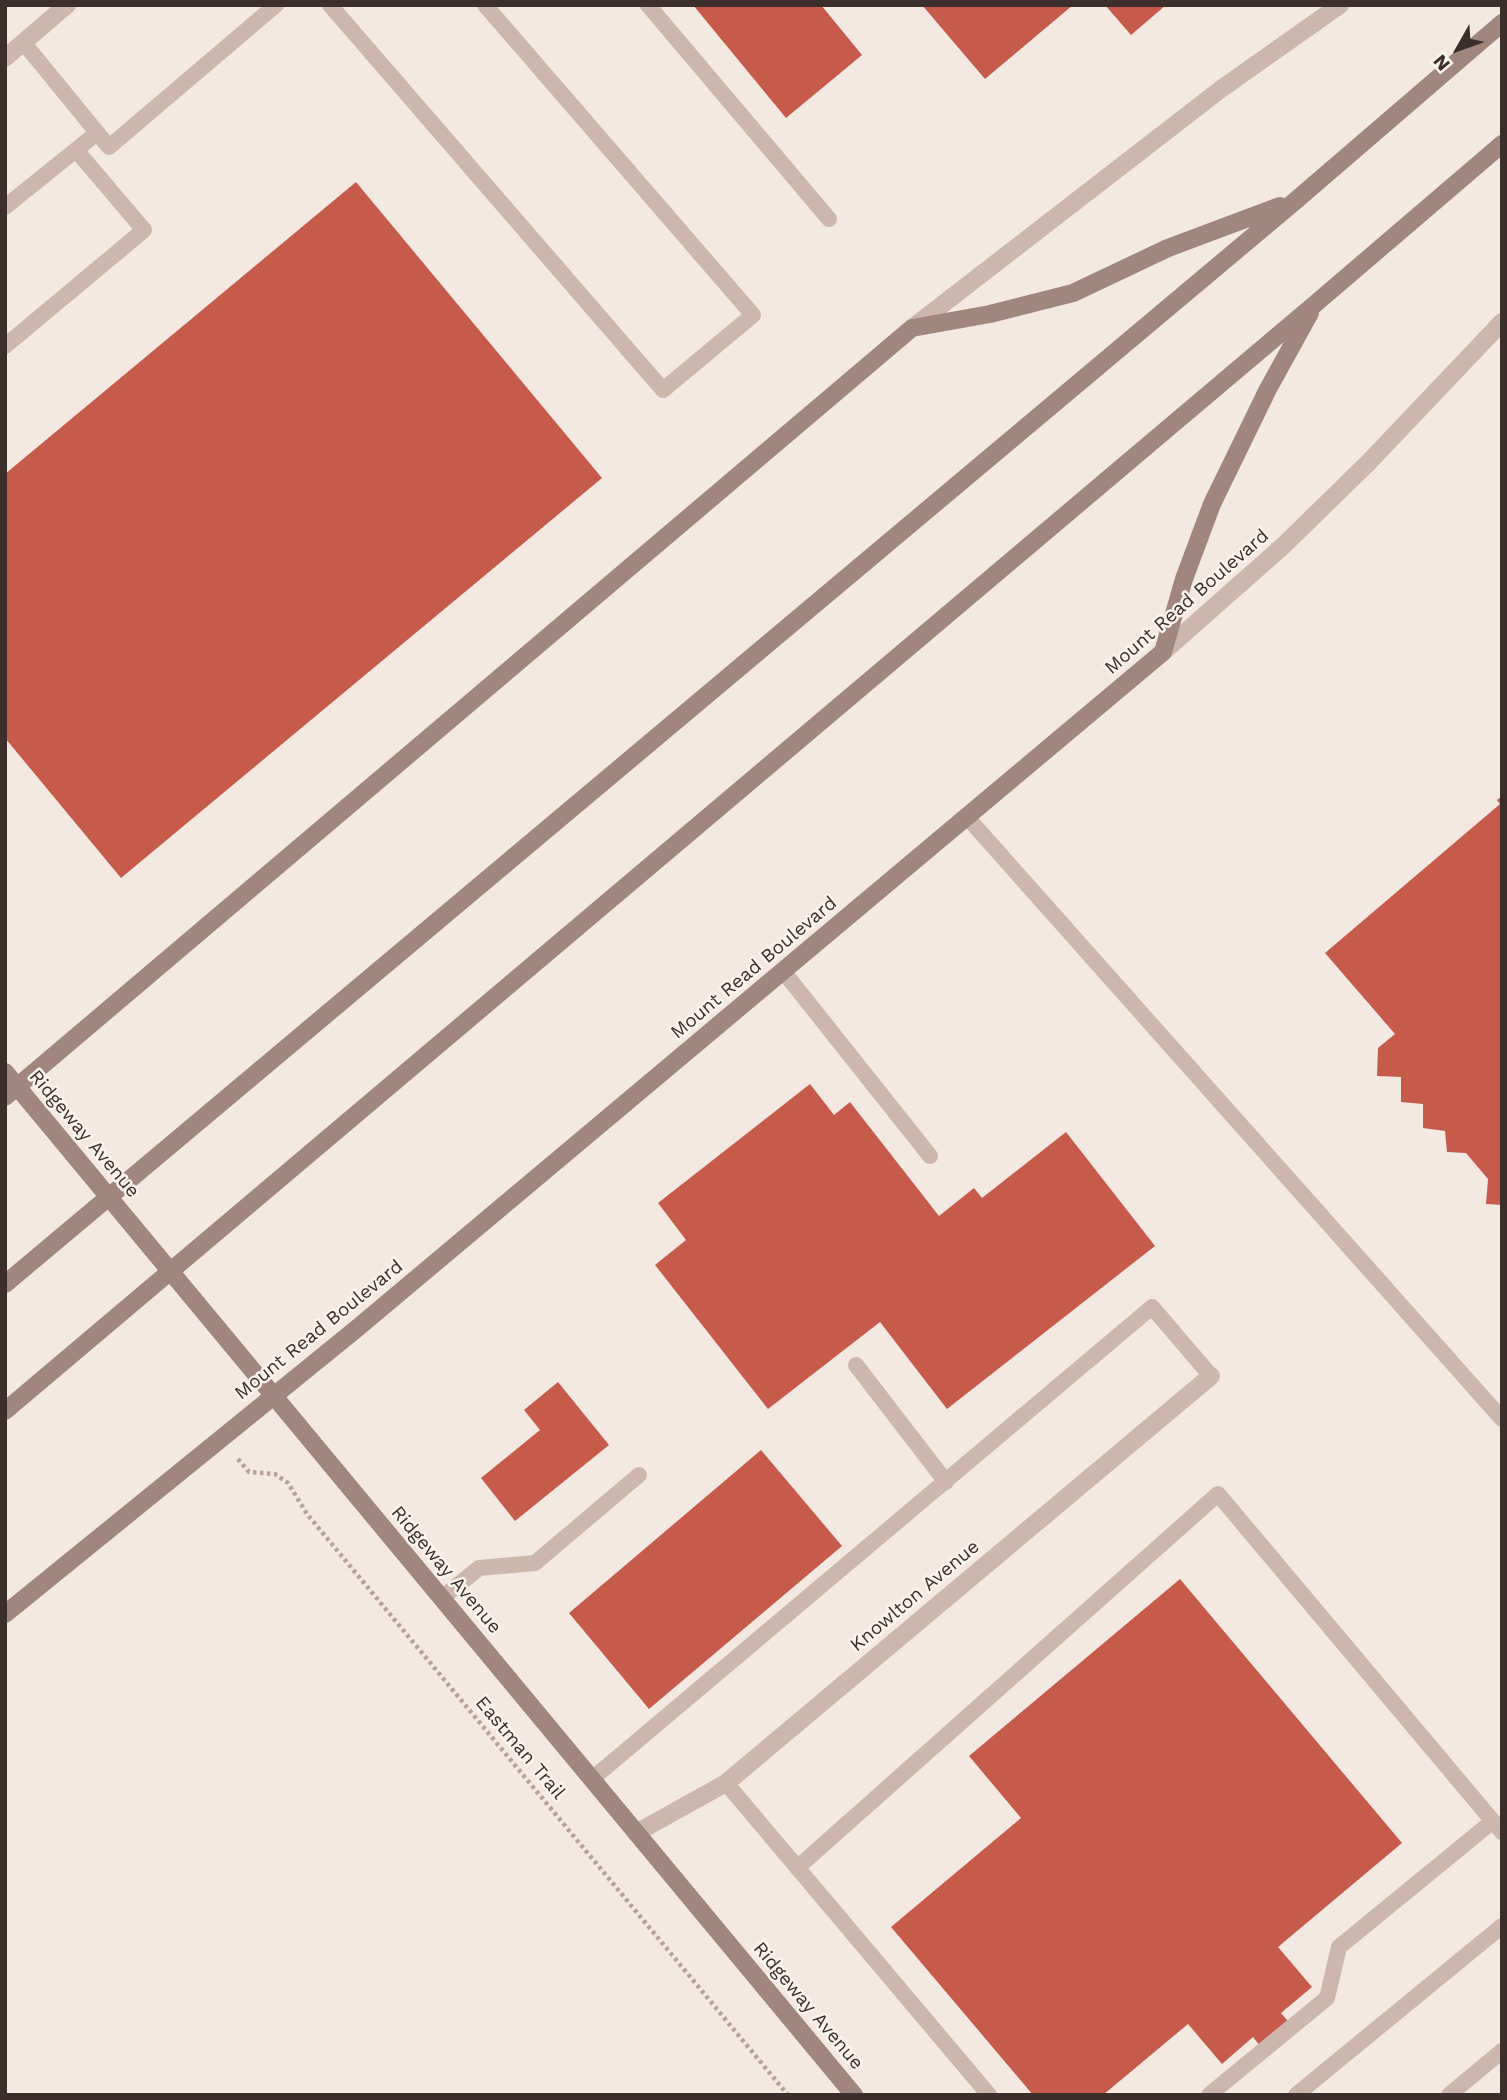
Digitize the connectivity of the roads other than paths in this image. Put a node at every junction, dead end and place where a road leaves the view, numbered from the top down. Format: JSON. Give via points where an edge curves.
{"nodes":[{"id":1,"x":67,"y":5,"type":"edge"},
{"id":2,"x":276,"y":5,"type":"edge"},
{"id":3,"x":330,"y":5,"type":"edge"},
{"id":4,"x":485,"y":5,"type":"edge"},
{"id":5,"x":648,"y":5,"type":"edge"},
{"id":6,"x":1340,"y":5,"type":"edge"},
{"id":7,"x":1502,"y":23,"type":"edge"},
{"id":8,"x":23,"y":43,"type":"junction"},
{"id":9,"x":5,"y":58,"type":"edge"},
{"id":10,"x":97,"y":133,"type":"junction"},
{"id":11,"x":1502,"y":144,"type":"edge"},
{"id":12,"x":76,"y":150,"type":"junction"},
{"id":13,"x":1294,"y":202,"type":"junction"},
{"id":14,"x":5,"y":207,"type":"edge"},
{"id":15,"x":829,"y":219,"type":"dead end"},
{"id":16,"x":1315,"y":304,"type":"junction"},
{"id":17,"x":1502,"y":322,"type":"edge"},
{"id":18,"x":912,"y":328,"type":"junction"},
{"id":19,"x":5,"y":346,"type":"edge"},
{"id":20,"x":1163,"y":652,"type":"junction"},
{"id":21,"x":967,"y":817,"type":"junction"},
{"id":22,"x":783,"y":971,"type":"junction"},
{"id":23,"x":5,"y":1072,"type":"edge"},
{"id":24,"x":11,"y":1092,"type":"edge"},
{"id":25,"x":930,"y":1156,"type":"dead end"},
{"id":26,"x":5,"y":1284,"type":"edge"},
{"id":27,"x":856,"y":1365,"type":"dead end"},
{"id":28,"x":1211,"y":1376,"type":"joint"},
{"id":29,"x":274,"y":1394,"type":"junction"},
{"id":30,"x":5,"y":1411,"type":"edge"},
{"id":31,"x":1502,"y":1419,"type":"edge"},
{"id":32,"x":639,"y":1475,"type":"dead end"},
{"id":33,"x":946,"y":1482,"type":"junction"},
{"id":34,"x":442,"y":1598,"type":"junction"},
{"id":35,"x":5,"y":1614,"type":"edge"},
{"id":36,"x":592,"y":1779,"type":"junction"},
{"id":37,"x":726,"y":1783,"type":"junction"},
{"id":38,"x":1497,"y":1827,"type":"edge"},
{"id":39,"x":636,"y":1833,"type":"junction"},
{"id":40,"x":797,"y":1868,"type":"junction"},
{"id":41,"x":1502,"y":1926,"type":"edge"},
{"id":42,"x":1502,"y":2051,"type":"edge"},
{"id":43,"x":854,"y":2095,"type":"edge"},
{"id":44,"x":989,"y":2095,"type":"edge"},
{"id":45,"x":1209,"y":2095,"type":"edge"},
{"id":46,"x":1296,"y":2095,"type":"edge"},
{"id":47,"x":1449,"y":2095,"type":"edge"}],
"edges":[{"from":1,"to":8,"type":"street"},
{"from":2,"to":10,"type":"lane","via":[[110,147]]},
{"from":3,"to":4,"type":"lane","via":[[663,390],[753,316]]},
{"from":5,"to":15,"type":"lane"},
{"from":6,"to":18,"type":"street","via":[[1221,89]]},
{"from":7,"to":13,"type":"main road"},
{"from":8,"to":9,"type":"street"},
{"from":8,"to":10,"type":"lane"},
{"from":10,"to":12,"type":"lane"},
{"from":11,"to":16,"type":"main road"},
{"from":12,"to":14,"type":"lane"},
{"from":12,"to":19,"type":"lane","via":[[144,230]]},
{"from":13,"to":18,"type":"main road","via":[[1168,248],[1073,293]]},
{"from":13,"to":26,"type":"main road"},
{"from":16,"to":20,"type":"main road","via":[[1212,504]]},
{"from":16,"to":30,"type":"main road"},
{"from":17,"to":20,"type":"street","name":"Mount Read Boulevard","via":[[1283,546]]},
{"from":18,"to":24,"type":"main road"},
{"from":20,"to":21,"type":"main road","name":"Mount Read Boulevard"},
{"from":21,"to":22,"type":"main road","name":"Mount Read Boulevard"},
{"from":21,"to":31,"type":"lane"},
{"from":22,"to":25,"type":"lane"},
{"from":22,"to":29,"type":"main road","name":"Mount Read Boulevard"},
{"from":23,"to":24,"type":"main road","name":"Ridgeway Avenue"},
{"from":24,"to":29,"type":"main road","name":"Ridgeway Avenue","via":[[56,1133]]},
{"from":27,"to":33,"type":"lane"},
{"from":28,"to":33,"type":"lane","via":[[1152,1307]]},
{"from":28,"to":37,"type":"street","name":"Knowlton Avenue"},
{"from":29,"to":34,"type":"main road","name":"Ridgeway Avenue"},
{"from":29,"to":35,"type":"main road","name":"Mount Read Boulevard"},
{"from":32,"to":34,"type":"lane","via":[[535,1563],[479,1568]]},
{"from":33,"to":36,"type":"lane"},
{"from":34,"to":36,"type":"main road","name":"Ridgeway Avenue"},
{"from":36,"to":39,"type":"main road","name":"Ridgeway Avenue"},
{"from":37,"to":39,"type":"street","name":"Knowlton Avenue"},
{"from":37,"to":40,"type":"lane"},
{"from":38,"to":40,"type":"lane","via":[[1218,1493]]},
{"from":38,"to":45,"type":"lane","via":[[1339,1947],[1326,1998]]},
{"from":39,"to":43,"type":"main road","name":"Ridgeway Avenue"},
{"from":40,"to":44,"type":"lane"},
{"from":41,"to":46,"type":"lane"},
{"from":42,"to":47,"type":"lane"}]}
